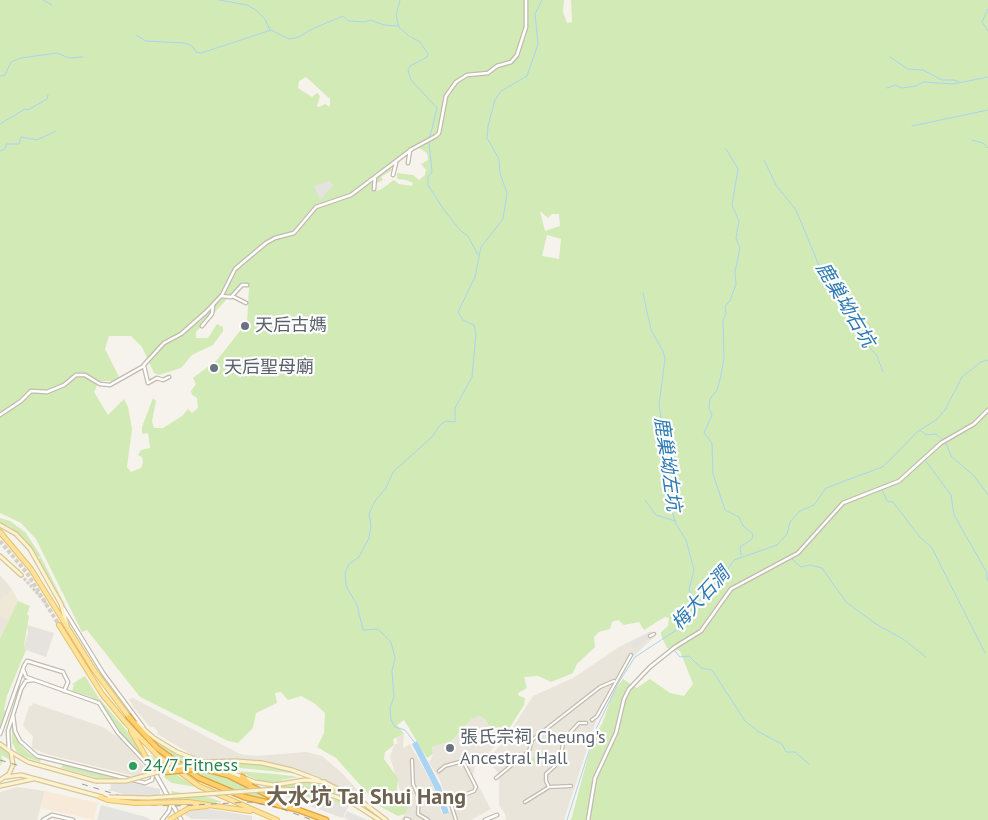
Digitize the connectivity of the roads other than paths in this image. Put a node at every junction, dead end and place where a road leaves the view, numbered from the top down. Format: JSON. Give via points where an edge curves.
{"nodes":[{"id":1,"x":526,"y":0,"type":"edge"},
{"id":2,"x":410,"y":150,"type":"junction"},
{"id":3,"x":396,"y":163,"type":"junction"},
{"id":4,"x":408,"y":163,"type":"dead end"},
{"id":5,"x":393,"y":175,"type":"dead end"},
{"id":6,"x":375,"y":177,"type":"junction"},
{"id":7,"x":374,"y":188,"type":"dead end"},
{"id":8,"x":247,"y":285,"type":"dead end"},
{"id":9,"x":221,"y":296,"type":"junction"},
{"id":10,"x":232,"y":296,"type":"junction"},
{"id":11,"x":246,"y":302,"type":"dead end"},
{"id":12,"x":212,"y":305,"type":"junction"},
{"id":13,"x":202,"y":326,"type":"dead end"},
{"id":14,"x":144,"y":366,"type":"junction"},
{"id":15,"x":170,"y":377,"type":"dead end"},
{"id":16,"x":988,"y":410,"type":"edge"},
{"id":17,"x":0,"y":415,"type":"edge"},
{"id":18,"x":0,"y":525,"type":"edge"},
{"id":19,"x":0,"y":532,"type":"edge"},
{"id":20,"x":0,"y":556,"type":"edge"},
{"id":21,"x":21,"y":575,"type":"tunnel mouth"},
{"id":22,"x":61,"y":604,"type":"junction"},
{"id":23,"x":67,"y":624,"type":"junction"},
{"id":24,"x":59,"y":625,"type":"tunnel mouth"},
{"id":25,"x":654,"y":634,"type":"dead end"},
{"id":26,"x":650,"y":636,"type":"dead end"},
{"id":27,"x":630,"y":655,"type":"dead end"},
{"id":28,"x":23,"y":669,"type":"junction"},
{"id":29,"x":34,"y":680,"type":"junction"},
{"id":30,"x":614,"y":682,"type":"junction"},
{"id":31,"x":64,"y":691,"type":"junction"},
{"id":32,"x":13,"y":715,"type":"junction"},
{"id":33,"x":129,"y":717,"type":"junction"},
{"id":34,"x":592,"y":720,"type":"dead end"},
{"id":35,"x":126,"y":723,"type":"junction"},
{"id":36,"x":586,"y":723,"type":"dead end"},
{"id":37,"x":0,"y":734,"type":"edge"},
{"id":38,"x":150,"y":734,"type":"junction"},
{"id":39,"x":0,"y":744,"type":"edge"},
{"id":40,"x":10,"y":751,"type":"junction"},
{"id":41,"x":412,"y":760,"type":"dead end"},
{"id":42,"x":154,"y":771,"type":"junction"},
{"id":43,"x":439,"y":771,"type":"dead end"},
{"id":44,"x":165,"y":772,"type":"junction"},
{"id":45,"x":6,"y":777,"type":"junction"},
{"id":46,"x":242,"y":777,"type":"junction"},
{"id":47,"x":33,"y":778,"type":"junction"},
{"id":48,"x":496,"y":778,"type":"dead end"},
{"id":49,"x":0,"y":780,"type":"edge"},
{"id":50,"x":325,"y":782,"type":"junction"},
{"id":51,"x":0,"y":786,"type":"edge"},
{"id":52,"x":572,"y":786,"type":"dead end"},
{"id":53,"x":549,"y":787,"type":"junction"},
{"id":54,"x":255,"y":788,"type":"junction"},
{"id":55,"x":100,"y":797,"type":"joint"},
{"id":56,"x":108,"y":798,"type":"junction"},
{"id":57,"x":525,"y":802,"type":"dead end"},
{"id":58,"x":170,"y":803,"type":"junction"},
{"id":59,"x":209,"y":806,"type":"junction"},
{"id":60,"x":296,"y":809,"type":"junction"},
{"id":61,"x":257,"y":812,"type":"junction"},
{"id":62,"x":373,"y":813,"type":"junction"},
{"id":63,"x":498,"y":815,"type":"dead end"},
{"id":64,"x":43,"y":820,"type":"edge"},
{"id":65,"x":73,"y":820,"type":"edge"},
{"id":66,"x":162,"y":820,"type":"edge"},
{"id":67,"x":168,"y":820,"type":"edge"},
{"id":68,"x":181,"y":820,"type":"edge"},
{"id":69,"x":276,"y":820,"type":"edge"},
{"id":70,"x":326,"y":820,"type":"edge"},
{"id":71,"x":379,"y":820,"type":"edge"},
{"id":72,"x":386,"y":820,"type":"edge"},
{"id":73,"x":428,"y":820,"type":"edge"},
{"id":74,"x":456,"y":820,"type":"edge"},
{"id":75,"x":485,"y":820,"type":"edge"},
{"id":76,"x":588,"y":820,"type":"edge"}],
"edges":[{"from":1,"to":2,"type":"street","via":[[526,28],[518,55],[488,73],[467,75],[456,82],[446,96],[439,133]]},
{"from":2,"to":3,"type":"street"},
{"from":2,"to":4,"type":"street"},
{"from":3,"to":5,"type":"street"},
{"from":3,"to":6,"type":"street"},
{"from":6,"to":7,"type":"street"},
{"from":6,"to":9,"type":"street","via":[[349,196],[316,207],[294,233],[266,243],[235,270]]},
{"from":8,"to":10,"type":"street","via":[[242,285]]},
{"from":9,"to":10,"type":"street"},
{"from":9,"to":12,"type":"street"},
{"from":10,"to":11,"type":"street"},
{"from":12,"to":13,"type":"street","via":[[212,314]]},
{"from":12,"to":14,"type":"street","via":[[181,334],[164,343]]},
{"from":14,"to":15,"type":"street","via":[[148,383]]},
{"from":14,"to":17,"type":"street","via":[[110,386],[85,375],[76,375],[48,391],[31,390]]},
{"from":16,"to":76,"type":"street","via":[[974,424],[938,446],[899,481],[841,504],[798,553],[734,587],[701,631],[650,667],[624,699],[617,730],[594,778]]},
{"from":18,"to":22,"type":"main road","via":[[13,531],[28,546]]},
{"from":19,"to":23,"type":"main road","via":[[31,569]]},
{"from":20,"to":21,"type":"main road"},
{"from":22,"to":23,"type":"main road"},
{"from":22,"to":38,"type":"street","via":[[103,673]]},
{"from":23,"to":33,"type":"main road","via":[[94,670]]},
{"from":24,"to":35,"type":"main road","via":[[96,685]]},
{"from":25,"to":26,"type":"street"},
{"from":27,"to":30,"type":"street"},
{"from":28,"to":29,"type":"street","via":[[25,676]]},
{"from":28,"to":31,"type":"street","via":[[30,661],[63,672],[68,682]]},
{"from":28,"to":37,"type":"street"},
{"from":29,"to":31,"type":"street"},
{"from":29,"to":32,"type":"street","via":[[26,681],[22,686]]},
{"from":30,"to":34,"type":"street"},
{"from":30,"to":48,"type":"street","via":[[600,687],[532,740],[529,750]]},
{"from":31,"to":42,"type":"street","via":[[102,706],[118,733]]},
{"from":32,"to":40,"type":"street","via":[[7,736]]},
{"from":32,"to":42,"type":"street","via":[[20,741],[37,756],[145,782],[152,779]]},
{"from":33,"to":38,"type":"main road"},
{"from":33,"to":60,"type":"highway","via":[[157,748],[199,778],[244,797]]},
{"from":35,"to":42,"type":"main road"},
{"from":35,"to":61,"type":"main road","via":[[158,756],[190,780]]},
{"from":36,"to":53,"type":"street","via":[[579,723],[564,739],[555,766],[546,774]]},
{"from":38,"to":46,"type":"main road","via":[[183,755]]},
{"from":39,"to":40,"type":"main road"},
{"from":40,"to":44,"type":"main road","bridge":true,"via":[[28,762],[96,781],[126,782]]},
{"from":40,"to":45,"type":"main road","via":[[13,765]]},
{"from":41,"to":73,"type":"street","via":[[413,784],[419,797],[418,814]]},
{"from":42,"to":58,"type":"street"},
{"from":43,"to":74,"type":"street","via":[[444,766],[463,761],[476,787],[474,791],[450,801]]},
{"from":44,"to":50,"type":"main road","bridge":true,"via":[[176,767],[231,760],[298,771]]},
{"from":44,"to":54,"type":"highway","bridge":true,"via":[[190,768],[217,771]]},
{"from":45,"to":47,"type":"main road","via":[[21,775]]},
{"from":45,"to":49,"type":"main road"},
{"from":46,"to":50,"type":"main road","via":[[268,785],[305,780]]},
{"from":46,"to":54,"type":"highway"},
{"from":47,"to":51,"type":"main road"},
{"from":47,"to":55,"type":"main road"},
{"from":50,"to":62,"type":"main road","via":[[356,798]]},
{"from":52,"to":53,"type":"street"},
{"from":53,"to":57,"type":"street"},
{"from":54,"to":60,"type":"highway"},
{"from":55,"to":56,"type":"main road"},
{"from":56,"to":59,"type":"main road","bridge":true,"via":[[135,803],[188,802]]},
{"from":56,"to":62,"type":"main road","bridge":true,"via":[[307,790],[330,794]]},
{"from":58,"to":66,"type":"street","via":[[169,812]]},
{"from":58,"to":68,"type":"street"},
{"from":59,"to":61,"type":"main road"},
{"from":59,"to":67,"type":"main road","bridge":true,"via":[[189,808]]},
{"from":60,"to":70,"type":"highway"},
{"from":61,"to":69,"type":"main road"},
{"from":62,"to":71,"type":"main road"},
{"from":62,"to":72,"type":"main road"},
{"from":63,"to":75,"type":"street"},
{"from":64,"to":65,"type":"street","via":[[52,815]]}]}
